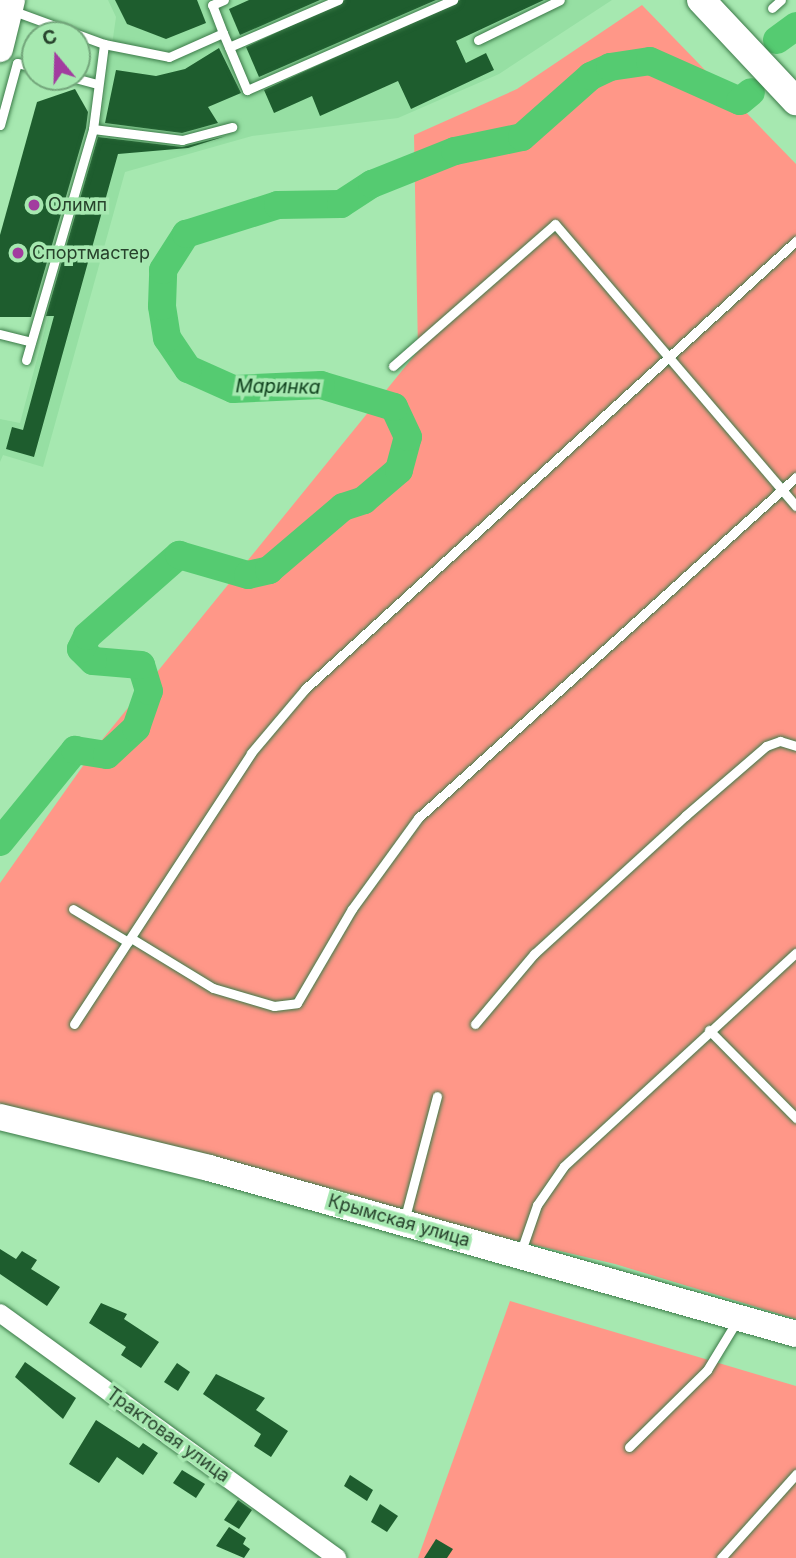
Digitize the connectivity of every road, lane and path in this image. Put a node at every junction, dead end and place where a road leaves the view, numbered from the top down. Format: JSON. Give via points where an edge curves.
{"nodes":[{"id":1,"x":224,"y":0,"type":"edge"},
{"id":2,"x":338,"y":0,"type":"edge"},
{"id":3,"x":453,"y":0,"type":"edge"},
{"id":4,"x":560,"y":0,"type":"edge"},
{"id":5,"x":701,"y":0,"type":"edge"},
{"id":6,"x":781,"y":0,"type":"edge"},
{"id":7,"x":211,"y":3,"type":"edge"},
{"id":8,"x":7,"y":6,"type":"edge"},
{"id":9,"x":772,"y":8,"type":"dead end"},
{"id":10,"x":223,"y":33,"type":"junction"},
{"id":11,"x":478,"y":40,"type":"dead end"},
{"id":12,"x":104,"y":44,"type":"junction"},
{"id":13,"x":229,"y":47,"type":"junction"},
{"id":14,"x":0,"y":50,"type":"edge"},
{"id":15,"x":21,"y":64,"type":"edge"},
{"id":16,"x":91,"y":82,"type":"edge"},
{"id":17,"x":98,"y":84,"type":"junction"},
{"id":18,"x":796,"y":100,"type":"edge"},
{"id":19,"x":0,"y":125,"type":"edge"},
{"id":20,"x":232,"y":127,"type":"dead end"},
{"id":21,"x":93,"y":129,"type":"junction"},
{"id":22,"x":796,"y":241,"type":"edge"},
{"id":23,"x":0,"y":334,"type":"edge"},
{"id":24,"x":31,"y":342,"type":"junction"},
{"id":25,"x":668,"y":358,"type":"junction"},
{"id":26,"x":26,"y":360,"type":"dead end"},
{"id":27,"x":393,"y":366,"type":"dead end"},
{"id":28,"x":796,"y":477,"type":"edge"},
{"id":29,"x":782,"y":492,"type":"junction"},
{"id":30,"x":796,"y":506,"type":"edge"},
{"id":31,"x":796,"y":746,"type":"edge"},
{"id":32,"x":73,"y":909,"type":"dead end"},
{"id":33,"x":129,"y":940,"type":"junction"},
{"id":34,"x":796,"y":953,"type":"edge"},
{"id":35,"x":74,"y":1024,"type":"dead end"},
{"id":36,"x":475,"y":1024,"type":"dead end"},
{"id":37,"x":709,"y":1030,"type":"junction"},
{"id":38,"x":437,"y":1096,"type":"dead end"},
{"id":39,"x":0,"y":1118,"type":"edge"},
{"id":40,"x":796,"y":1118,"type":"edge"},
{"id":41,"x":404,"y":1223,"type":"junction"},
{"id":42,"x":520,"y":1255,"type":"junction"},
{"id":43,"x":0,"y":1313,"type":"edge"},
{"id":44,"x":739,"y":1318,"type":"junction"},
{"id":45,"x":796,"y":1334,"type":"edge"},
{"id":46,"x":629,"y":1447,"type":"dead end"},
{"id":47,"x":796,"y":1474,"type":"edge"},
{"id":48,"x":337,"y":1558,"type":"edge"},
{"id":49,"x":720,"y":1558,"type":"edge"}],
"edges":[{"from":1,"to":7,"type":"lane"},
{"from":2,"to":13,"type":"lane"},
{"from":3,"to":13,"type":"lane","via":[[247,90]]},
{"from":4,"to":11,"type":"lane"},
{"from":5,"to":18,"type":"main road"},
{"from":6,"to":9,"type":"lane"},
{"from":7,"to":10,"type":"lane"},
{"from":8,"to":12,"type":"lane"},
{"from":8,"to":14,"type":"main road"},
{"from":10,"to":12,"type":"lane","via":[[169,57]]},
{"from":10,"to":13,"type":"lane"},
{"from":12,"to":17,"type":"lane"},
{"from":15,"to":19,"type":"lane","via":[[17,63]]},
{"from":16,"to":17,"type":"lane"},
{"from":17,"to":21,"type":"lane"},
{"from":20,"to":21,"type":"lane","via":[[181,140]]},
{"from":21,"to":24,"type":"lane"},
{"from":22,"to":25,"type":"lane"},
{"from":23,"to":24,"type":"lane"},
{"from":24,"to":26,"type":"lane"},
{"from":25,"to":27,"type":"lane","via":[[555,225]]},
{"from":25,"to":29,"type":"lane"},
{"from":25,"to":33,"type":"lane","via":[[305,689],[251,753]]},
{"from":28,"to":29,"type":"lane"},
{"from":29,"to":30,"type":"lane"},
{"from":29,"to":33,"type":"lane","via":[[418,818],[352,909],[296,1003],[274,1006],[213,988]]},
{"from":31,"to":36,"type":"lane","via":[[780,741],[766,746],[685,816],[534,954]]},
{"from":32,"to":33,"type":"lane"},
{"from":33,"to":35,"type":"lane"},
{"from":34,"to":37,"type":"lane"},
{"from":37,"to":40,"type":"lane"},
{"from":37,"to":42,"type":"lane","via":[[564,1166],[537,1205]]},
{"from":38,"to":41,"type":"lane"},
{"from":39,"to":41,"type":"main road","name":"Крымская улица","via":[[209,1168]]},
{"from":41,"to":42,"type":"main road","name":"Крымская улица"},
{"from":42,"to":44,"type":"main road","name":"Крымская улица"},
{"from":43,"to":48,"type":"street","name":"Трактовая улица"},
{"from":44,"to":45,"type":"main road","name":"Крымская улица"},
{"from":44,"to":46,"type":"lane","via":[[707,1370]]},
{"from":47,"to":49,"type":"lane"}]}
